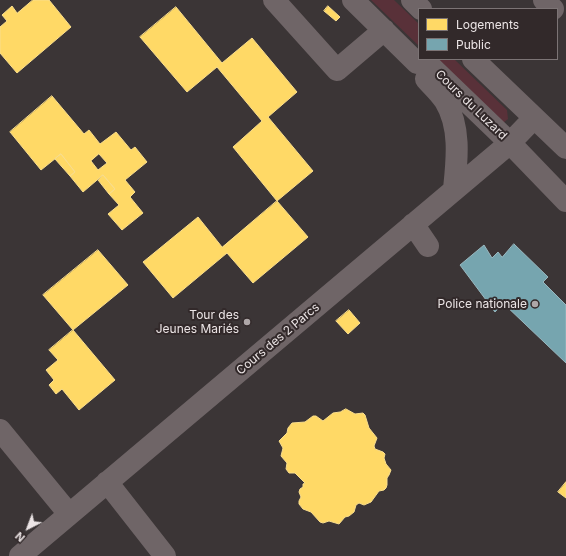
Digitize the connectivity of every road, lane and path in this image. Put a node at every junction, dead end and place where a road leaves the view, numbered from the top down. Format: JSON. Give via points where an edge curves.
{"nodes":[{"id":1,"x":274,"y":0,"type":"edge"},
{"id":2,"x":353,"y":0,"type":"edge"},
{"id":3,"x":412,"y":0,"type":"edge"},
{"id":4,"x":544,"y":0,"type":"edge"},
{"id":5,"x":420,"y":8,"type":"edge"},
{"id":6,"x":552,"y":8,"type":"edge"},
{"id":7,"x":558,"y":14,"type":"edge"},
{"id":8,"x":566,"y":22,"type":"edge"},
{"id":9,"x":384,"y":30,"type":"junction"},
{"id":10,"x":474,"y":60,"type":"edge"},
{"id":11,"x":417,"y":63,"type":"junction"},
{"id":12,"x":534,"y":118,"type":"junction"},
{"id":13,"x":510,"y":143,"type":"junction"},
{"id":14,"x":566,"y":148,"type":"edge"},
{"id":15,"x":454,"y":189,"type":"junction"},
{"id":16,"x":566,"y":201,"type":"edge"},
{"id":17,"x":413,"y":224,"type":"junction"},
{"id":18,"x":428,"y":246,"type":"dead end"},
{"id":19,"x":0,"y":430,"type":"edge"},
{"id":20,"x":107,"y":482,"type":"junction"},
{"id":21,"x":69,"y":514,"type":"junction"},
{"id":22,"x":20,"y":556,"type":"edge"},
{"id":23,"x":165,"y":556,"type":"edge"}],
"edges":[{"from":1,"to":9,"type":"street","via":[[337,70]]},
{"from":2,"to":9,"type":"street","name":"Cours du Luzard"},
{"from":3,"to":5,"type":"street"},
{"from":4,"to":6,"type":"street"},
{"from":7,"to":8,"type":"street"},
{"from":9,"to":11,"type":"street","name":"Cours du Luzard"},
{"from":10,"to":12,"type":"street"},
{"from":11,"to":13,"type":"street","name":"Cours du Luzard","via":[[429,64]]},
{"from":11,"to":15,"type":"street","via":[[420,73],[444,100],[453,119],[457,140]]},
{"from":12,"to":13,"type":"street","name":"Cours des 2 Parcs"},
{"from":12,"to":14,"type":"street"},
{"from":13,"to":15,"type":"street","name":"Cours des 2 Parcs"},
{"from":13,"to":16,"type":"street","name":"Cours du Luzard"},
{"from":15,"to":17,"type":"street","name":"Cours des 2 Parcs"},
{"from":17,"to":18,"type":"street"},
{"from":17,"to":20,"type":"street","name":"Cours des 2 Parcs"},
{"from":19,"to":21,"type":"street"},
{"from":20,"to":21,"type":"street","name":"Cours des 2 Parcs"},
{"from":20,"to":23,"type":"street"},
{"from":21,"to":22,"type":"street","name":"Cours des 2 Parcs"}]}
